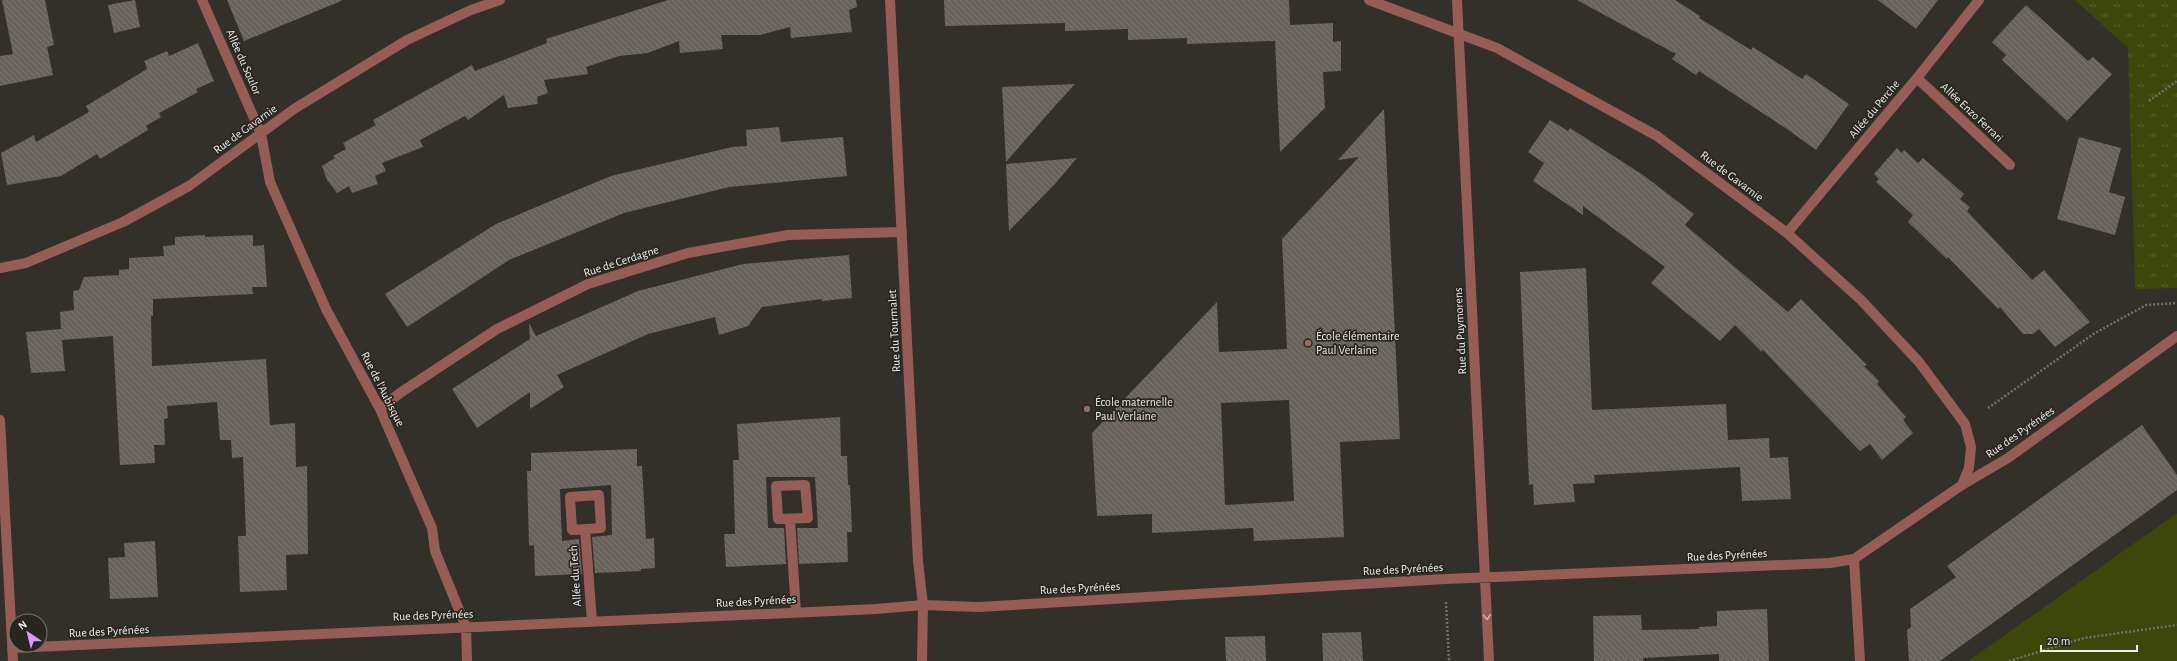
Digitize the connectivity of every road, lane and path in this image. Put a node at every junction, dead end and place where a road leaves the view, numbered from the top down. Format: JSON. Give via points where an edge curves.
{"nodes":[{"id":1,"x":202,"y":0,"type":"edge"},
{"id":2,"x":500,"y":0,"type":"edge"},
{"id":3,"x":890,"y":0,"type":"edge"},
{"id":4,"x":1369,"y":0,"type":"edge"},
{"id":5,"x":1457,"y":0,"type":"edge"},
{"id":6,"x":1979,"y":0,"type":"edge"},
{"id":7,"x":1459,"y":36,"type":"junction"},
{"id":8,"x":1917,"y":78,"type":"junction"},
{"id":9,"x":2177,"y":81,"type":"edge"},
{"id":10,"x":2149,"y":101,"type":"dead end"},
{"id":11,"x":261,"y":134,"type":"junction"},
{"id":12,"x":2010,"y":165,"type":"dead end"},
{"id":13,"x":902,"y":232,"type":"junction"},
{"id":14,"x":1787,"y":233,"type":"junction"},
{"id":15,"x":0,"y":268,"type":"edge"},
{"id":16,"x":2177,"y":303,"type":"edge"},
{"id":17,"x":2177,"y":336,"type":"edge"},
{"id":18,"x":1988,"y":408,"type":"dead end"},
{"id":19,"x":380,"y":409,"type":"junction"},
{"id":20,"x":0,"y":420,"type":"edge"},
{"id":21,"x":0,"y":424,"type":"edge"},
{"id":22,"x":1962,"y":486,"type":"junction"},
{"id":23,"x":790,"y":519,"type":"dead end"},
{"id":24,"x":585,"y":530,"type":"dead end"},
{"id":25,"x":1854,"y":559,"type":"junction"},
{"id":26,"x":1485,"y":578,"type":"junction"},
{"id":27,"x":1445,"y":579,"type":"junction"},
{"id":28,"x":923,"y":605,"type":"junction"},
{"id":29,"x":796,"y":612,"type":"junction"},
{"id":30,"x":10,"y":613,"type":"edge"},
{"id":31,"x":592,"y":621,"type":"junction"},
{"id":32,"x":2177,"y":625,"type":"edge"},
{"id":33,"x":466,"y":626,"type":"junction"},
{"id":34,"x":48,"y":646,"type":"edge"},
{"id":35,"x":467,"y":661,"type":"edge"},
{"id":36,"x":922,"y":661,"type":"edge"},
{"id":37,"x":1449,"y":661,"type":"edge"},
{"id":38,"x":1489,"y":661,"type":"edge"},
{"id":39,"x":1860,"y":661,"type":"edge"},
{"id":40,"x":2009,"y":661,"type":"edge"}],
"edges":[{"from":1,"to":11,"type":"street","name":"Allée du Soulor"},
{"from":2,"to":11,"type":"street","name":"Rue de Gavarnie","via":[[471,10],[407,40],[294,109]]},
{"from":3,"to":13,"type":"street","name":"Rue du Tourmalet"},
{"from":4,"to":7,"type":"street","name":"Rue de Gavarnie"},
{"from":5,"to":7,"type":"street","name":"Rue du Puymorens"},
{"from":6,"to":8,"type":"street","name":"Allée du Perche"},
{"from":7,"to":14,"type":"street","name":"Rue de Gavarnie","via":[[1497,48],[1657,136]]},
{"from":7,"to":26,"type":"street","name":"Rue du Puymorens"},
{"from":8,"to":12,"type":"street","name":"Allée Enzo Ferrari"},
{"from":8,"to":14,"type":"street","name":"Allée du Perche"},
{"from":9,"to":10,"type":"path"},
{"from":11,"to":15,"type":"street","name":"Rue de Gavarnie","via":[[189,186],[123,222],[26,263]]},
{"from":11,"to":19,"type":"street","name":"Rue de l'Aubisque","via":[[270,182],[326,309]]},
{"from":13,"to":19,"type":"street","name":"Rue de Cerdagne","via":[[788,235],[688,253],[588,284],[497,329]]},
{"from":13,"to":28,"type":"street","name":"Rue du Tourmalet","via":[[918,560]]},
{"from":14,"to":22,"type":"street","name":"Rue de Gavarnie","via":[[1861,300],[1919,362],[1965,424],[1971,447],[1969,468]]},
{"from":16,"to":18,"type":"path","via":[[2146,305],[2095,333]]},
{"from":17,"to":22,"type":"street","name":"Rue des Pyrénées","via":[[2008,458]]},
{"from":19,"to":33,"type":"street","name":"Rue de l'Aubisque","via":[[432,528],[435,551]]},
{"from":20,"to":21,"type":"street"},
{"from":21,"to":30,"type":"street"},
{"from":22,"to":25,"type":"street","name":"Rue des Pyrénées"},
{"from":23,"to":29,"type":"street"},
{"from":24,"to":31,"type":"street","name":"Allée du Tech"},
{"from":25,"to":26,"type":"street","name":"Rue des Pyrénées","via":[[1830,563]]},
{"from":25,"to":39,"type":"street"},
{"from":26,"to":27,"type":"street","name":"Rue des Pyrénées"},
{"from":26,"to":38,"type":"street","name":"Rue du Puymorens","one_way":true},
{"from":27,"to":28,"type":"street","name":"Rue des Pyrénées","via":[[973,607]]},
{"from":27,"to":37,"type":"path"},
{"from":28,"to":29,"type":"street","name":"Rue des Pyrénées"},
{"from":28,"to":36,"type":"street","name":"Rue du Tourmalet"},
{"from":29,"to":31,"type":"street","name":"Rue des Pyrénées"},
{"from":31,"to":33,"type":"street","name":"Rue des Pyrénées"},
{"from":32,"to":40,"type":"path","via":[[2084,638]]},
{"from":33,"to":34,"type":"street","name":"Rue des Pyrénées"},
{"from":33,"to":35,"type":"street","name":"Rue de l'Aubisque"}]}
